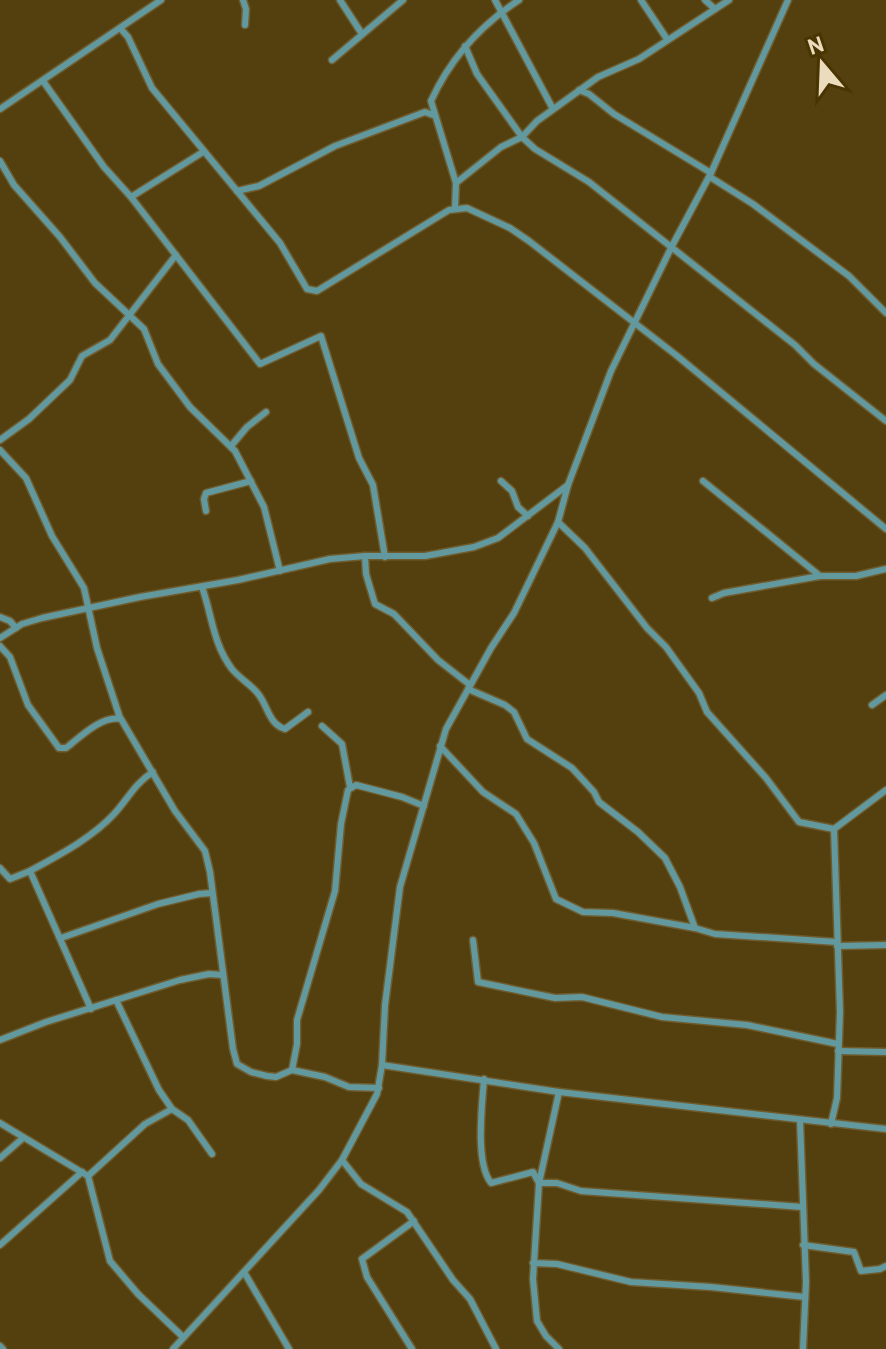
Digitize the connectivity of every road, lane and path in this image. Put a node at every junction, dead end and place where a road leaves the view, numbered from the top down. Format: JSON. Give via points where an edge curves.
{"nodes":[{"id":1,"x":161,"y":0,"type":"edge"},
{"id":2,"x":243,"y":0,"type":"edge"},
{"id":3,"x":340,"y":0,"type":"edge"},
{"id":4,"x":403,"y":0,"type":"edge"},
{"id":5,"x":495,"y":0,"type":"edge"},
{"id":6,"x":519,"y":0,"type":"edge"},
{"id":7,"x":641,"y":0,"type":"edge"},
{"id":8,"x":705,"y":0,"type":"edge"},
{"id":9,"x":729,"y":0,"type":"edge"},
{"id":10,"x":788,"y":0,"type":"edge"},
{"id":11,"x":715,"y":9,"type":"junction"},
{"id":12,"x":500,"y":12,"type":"junction"},
{"id":13,"x":245,"y":25,"type":"dead end"},
{"id":14,"x":120,"y":28,"type":"junction"},
{"id":15,"x":362,"y":34,"type":"junction"},
{"id":16,"x":667,"y":39,"type":"junction"},
{"id":17,"x":465,"y":46,"type":"junction"},
{"id":18,"x":332,"y":60,"type":"dead end"},
{"id":19,"x":43,"y":81,"type":"junction"},
{"id":20,"x":588,"y":84,"type":"junction"},
{"id":21,"x":579,"y":90,"type":"junction"},
{"id":22,"x":589,"y":94,"type":"junction"},
{"id":23,"x":431,"y":101,"type":"junction"},
{"id":24,"x":0,"y":109,"type":"edge"},
{"id":25,"x":553,"y":109,"type":"junction"},
{"id":26,"x":425,"y":112,"type":"junction"},
{"id":27,"x":433,"y":115,"type":"junction"},
{"id":28,"x":522,"y":137,"type":"junction"},
{"id":29,"x":203,"y":152,"type":"junction"},
{"id":30,"x":0,"y":161,"type":"edge"},
{"id":31,"x":710,"y":175,"type":"junction"},
{"id":32,"x":456,"y":183,"type":"junction"},
{"id":33,"x":237,"y":191,"type":"junction"},
{"id":34,"x":131,"y":197,"type":"junction"},
{"id":35,"x":455,"y":208,"type":"junction"},
{"id":36,"x":672,"y":246,"type":"junction"},
{"id":37,"x":176,"y":255,"type":"junction"},
{"id":38,"x":886,"y":313,"type":"edge"},
{"id":39,"x":132,"y":315,"type":"junction"},
{"id":40,"x":635,"y":323,"type":"junction"},
{"id":41,"x":266,"y":412,"type":"dead end"},
{"id":42,"x":886,"y":421,"type":"edge"},
{"id":43,"x":0,"y":440,"type":"edge"},
{"id":44,"x":231,"y":446,"type":"junction"},
{"id":45,"x":0,"y":450,"type":"edge"},
{"id":46,"x":251,"y":481,"type":"junction"},
{"id":47,"x":501,"y":481,"type":"dead end"},
{"id":48,"x":703,"y":481,"type":"dead end"},
{"id":49,"x":568,"y":485,"type":"junction"},
{"id":50,"x":542,"y":507,"type":"junction"},
{"id":51,"x":206,"y":511,"type":"dead end"},
{"id":52,"x":528,"y":516,"type":"junction"},
{"id":53,"x":559,"y":518,"type":"junction"},
{"id":54,"x":886,"y":529,"type":"edge"},
{"id":55,"x":365,"y":556,"type":"junction"},
{"id":56,"x":355,"y":557,"type":"junction"},
{"id":57,"x":385,"y":557,"type":"junction"},
{"id":58,"x":886,"y":569,"type":"edge"},
{"id":59,"x":280,"y":571,"type":"junction"},
{"id":60,"x":366,"y":574,"type":"junction"},
{"id":61,"x":820,"y":576,"type":"junction"},
{"id":62,"x":202,"y":587,"type":"junction"},
{"id":63,"x":712,"y":598,"type":"dead end"},
{"id":64,"x":89,"y":608,"type":"junction"},
{"id":65,"x":0,"y":617,"type":"edge"},
{"id":66,"x":16,"y":628,"type":"junction"},
{"id":67,"x":0,"y":638,"type":"edge"},
{"id":68,"x":0,"y":646,"type":"edge"},
{"id":69,"x":469,"y":687,"type":"junction"},
{"id":70,"x":886,"y":695,"type":"edge"},
{"id":71,"x":872,"y":705,"type":"dead end"},
{"id":72,"x":308,"y":712,"type":"dead end"},
{"id":73,"x":120,"y":718,"type":"junction"},
{"id":74,"x":322,"y":726,"type":"dead end"},
{"id":75,"x":440,"y":746,"type":"junction"},
{"id":76,"x":153,"y":772,"type":"junction"},
{"id":77,"x":350,"y":787,"type":"junction"},
{"id":78,"x":886,"y":790,"type":"edge"},
{"id":79,"x":424,"y":806,"type":"junction"},
{"id":80,"x":834,"y":829,"type":"junction"},
{"id":81,"x":0,"y":868,"type":"edge"},
{"id":82,"x":30,"y":871,"type":"junction"},
{"id":83,"x":212,"y":893,"type":"junction"},
{"id":84,"x":695,"y":928,"type":"junction"},
{"id":85,"x":61,"y":938,"type":"junction"},
{"id":86,"x":473,"y":940,"type":"dead end"},
{"id":87,"x":837,"y":944,"type":"junction"},
{"id":88,"x":886,"y":945,"type":"edge"},
{"id":89,"x":223,"y":975,"type":"junction"},
{"id":90,"x":116,"y":1000,"type":"junction"},
{"id":91,"x":91,"y":1009,"type":"junction"},
{"id":92,"x":0,"y":1040,"type":"edge"},
{"id":93,"x":838,"y":1048,"type":"junction"},
{"id":94,"x":886,"y":1052,"type":"edge"},
{"id":95,"x":382,"y":1065,"type":"junction"},
{"id":96,"x":292,"y":1070,"type":"junction"},
{"id":97,"x":484,"y":1079,"type":"junction"},
{"id":98,"x":379,"y":1088,"type":"junction"},
{"id":99,"x":559,"y":1092,"type":"junction"},
{"id":100,"x":172,"y":1109,"type":"junction"},
{"id":101,"x":800,"y":1120,"type":"junction"},
{"id":102,"x":0,"y":1123,"type":"edge"},
{"id":103,"x":831,"y":1124,"type":"junction"},
{"id":104,"x":886,"y":1129,"type":"edge"},
{"id":105,"x":23,"y":1138,"type":"junction"},
{"id":106,"x":212,"y":1154,"type":"dead end"},
{"id":107,"x":0,"y":1158,"type":"edge"},
{"id":108,"x":342,"y":1160,"type":"junction"},
{"id":109,"x":85,"y":1174,"type":"junction"},
{"id":110,"x":539,"y":1183,"type":"junction"},
{"id":111,"x":802,"y":1207,"type":"junction"},
{"id":112,"x":414,"y":1221,"type":"junction"},
{"id":113,"x":0,"y":1245,"type":"edge"},
{"id":114,"x":803,"y":1245,"type":"junction"},
{"id":115,"x":533,"y":1263,"type":"junction"},
{"id":116,"x":886,"y":1266,"type":"edge"},
{"id":117,"x":244,"y":1272,"type":"junction"},
{"id":118,"x":805,"y":1297,"type":"junction"},
{"id":119,"x":183,"y":1337,"type":"junction"},
{"id":120,"x":282,"y":1340,"type":"junction"},
{"id":121,"x":173,"y":1349,"type":"edge"},
{"id":122,"x":275,"y":1349,"type":"edge"},
{"id":123,"x":289,"y":1349,"type":"edge"},
{"id":124,"x":412,"y":1349,"type":"edge"},
{"id":125,"x":496,"y":1349,"type":"edge"},
{"id":126,"x":559,"y":1349,"type":"edge"},
{"id":127,"x":803,"y":1349,"type":"edge"}],
"edges":[{"from":1,"to":14,"type":"street"},
{"from":2,"to":13,"type":"street"},
{"from":3,"to":15,"type":"street"},
{"from":4,"to":15,"type":"street"},
{"from":5,"to":12,"type":"street"},
{"from":6,"to":12,"type":"street"},
{"from":7,"to":16,"type":"street"},
{"from":8,"to":11,"type":"street"},
{"from":9,"to":11,"type":"street"},
{"from":10,"to":31,"type":"street"},
{"from":11,"to":16,"type":"street"},
{"from":12,"to":17,"type":"street"},
{"from":12,"to":25,"type":"street"},
{"from":14,"to":19,"type":"street"},
{"from":14,"to":29,"type":"street","via":[[147,81]]},
{"from":15,"to":18,"type":"street"},
{"from":16,"to":20,"type":"street"},
{"from":17,"to":23,"type":"street"},
{"from":17,"to":28,"type":"street","via":[[477,74]]},
{"from":19,"to":24,"type":"street"},
{"from":19,"to":34,"type":"street"},
{"from":20,"to":21,"type":"street"},
{"from":20,"to":22,"type":"street"},
{"from":21,"to":22,"type":"street"},
{"from":21,"to":25,"type":"street"},
{"from":22,"to":31,"type":"street"},
{"from":23,"to":26,"type":"street"},
{"from":23,"to":27,"type":"street"},
{"from":25,"to":28,"type":"street"},
{"from":26,"to":27,"type":"street"},
{"from":26,"to":33,"type":"street"},
{"from":27,"to":32,"type":"street"},
{"from":28,"to":32,"type":"street"},
{"from":28,"to":36,"type":"street"},
{"from":29,"to":33,"type":"street"},
{"from":29,"to":34,"type":"street"},
{"from":30,"to":39,"type":"street","via":[[95,283]]},
{"from":31,"to":36,"type":"street"},
{"from":31,"to":38,"type":"street","via":[[849,276]]},
{"from":32,"to":35,"type":"street"},
{"from":33,"to":35,"type":"street","via":[[313,291]]},
{"from":34,"to":37,"type":"street"},
{"from":35,"to":40,"type":"street","via":[[467,208],[510,228]]},
{"from":36,"to":40,"type":"street"},
{"from":36,"to":42,"type":"street"},
{"from":37,"to":39,"type":"street"},
{"from":37,"to":57,"type":"street","via":[[260,364],[321,336],[355,446],[373,485]]},
{"from":39,"to":43,"type":"street","via":[[110,340],[82,356],[70,380],[29,419]]},
{"from":39,"to":44,"type":"street","via":[[144,329],[158,364],[190,407]]},
{"from":40,"to":49,"type":"street"},
{"from":40,"to":54,"type":"street"},
{"from":41,"to":44,"type":"street"},
{"from":44,"to":46,"type":"street"},
{"from":45,"to":64,"type":"street","via":[[26,478],[52,536],[84,588]]},
{"from":46,"to":51,"type":"street","via":[[206,493]]},
{"from":46,"to":59,"type":"street","via":[[267,517]]},
{"from":47,"to":52,"type":"street"},
{"from":48,"to":61,"type":"street"},
{"from":49,"to":50,"type":"street"},
{"from":49,"to":53,"type":"street"},
{"from":50,"to":52,"type":"street"},
{"from":50,"to":53,"type":"street"},
{"from":52,"to":57,"type":"street","via":[[498,538],[474,547]]},
{"from":53,"to":69,"type":"street","via":[[514,613]]},
{"from":53,"to":80,"type":"street","via":[[666,647],[707,712],[799,822]]},
{"from":55,"to":56,"type":"street"},
{"from":55,"to":57,"type":"street"},
{"from":55,"to":60,"type":"street"},
{"from":56,"to":59,"type":"street"},
{"from":56,"to":60,"type":"street"},
{"from":58,"to":61,"type":"street"},
{"from":59,"to":62,"type":"street"},
{"from":60,"to":69,"type":"street","via":[[375,604],[394,614]]},
{"from":61,"to":63,"type":"street"},
{"from":62,"to":64,"type":"street"},
{"from":62,"to":72,"type":"street","via":[[225,659],[258,694],[270,717],[285,729]]},
{"from":64,"to":66,"type":"street"},
{"from":64,"to":73,"type":"street"},
{"from":65,"to":66,"type":"street"},
{"from":66,"to":67,"type":"street"},
{"from":68,"to":73,"type":"street","via":[[10,657],[28,705],[59,748]]},
{"from":69,"to":75,"type":"street"},
{"from":69,"to":84,"type":"street","via":[[514,712],[527,739],[572,768],[599,802],[665,858]]},
{"from":70,"to":71,"type":"street"},
{"from":73,"to":76,"type":"street"},
{"from":74,"to":77,"type":"street","via":[[342,744]]},
{"from":75,"to":79,"type":"street"},
{"from":75,"to":84,"type":"street","via":[[483,792],[516,814],[556,899],[583,912]]},
{"from":76,"to":82,"type":"street","via":[[88,837]]},
{"from":76,"to":83,"type":"street","via":[[205,851]]},
{"from":77,"to":79,"type":"street","via":[[371,788]]},
{"from":77,"to":96,"type":"street","via":[[335,891],[297,1020]]},
{"from":78,"to":80,"type":"street"},
{"from":79,"to":95,"type":"street","via":[[400,887]]},
{"from":80,"to":87,"type":"street"},
{"from":81,"to":82,"type":"street","via":[[10,879]]},
{"from":82,"to":85,"type":"street"},
{"from":83,"to":85,"type":"street","via":[[158,904]]},
{"from":83,"to":89,"type":"street"},
{"from":84,"to":87,"type":"street"},
{"from":85,"to":91,"type":"street"},
{"from":86,"to":93,"type":"street","via":[[478,982],[555,998],[582,997],[662,1017],[747,1025]]},
{"from":87,"to":88,"type":"street"},
{"from":87,"to":93,"type":"street"},
{"from":89,"to":90,"type":"street","via":[[180,980]]},
{"from":89,"to":96,"type":"street","via":[[237,1064],[276,1077]]},
{"from":90,"to":91,"type":"street"},
{"from":90,"to":100,"type":"street"},
{"from":91,"to":92,"type":"street"},
{"from":93,"to":94,"type":"street"},
{"from":93,"to":103,"type":"street"},
{"from":95,"to":97,"type":"street"},
{"from":95,"to":98,"type":"street"},
{"from":96,"to":98,"type":"street","via":[[349,1087]]},
{"from":97,"to":99,"type":"street"},
{"from":97,"to":110,"type":"street","via":[[482,1145],[488,1181],[533,1172]]},
{"from":98,"to":108,"type":"street"},
{"from":99,"to":101,"type":"street"},
{"from":99,"to":110,"type":"street"},
{"from":100,"to":106,"type":"street","via":[[188,1120]]},
{"from":100,"to":109,"type":"street","via":[[145,1124]]},
{"from":101,"to":103,"type":"street"},
{"from":101,"to":111,"type":"street"},
{"from":102,"to":105,"type":"street"},
{"from":103,"to":104,"type":"street"},
{"from":105,"to":107,"type":"street"},
{"from":105,"to":109,"type":"street"},
{"from":108,"to":112,"type":"street","via":[[361,1184],[403,1208]]},
{"from":108,"to":117,"type":"street"},
{"from":109,"to":113,"type":"street"},
{"from":109,"to":119,"type":"street","via":[[110,1261]]},
{"from":110,"to":111,"type":"street","via":[[581,1191]]},
{"from":110,"to":115,"type":"street"},
{"from":111,"to":114,"type":"street"},
{"from":112,"to":124,"type":"street","via":[[362,1259],[367,1277]]},
{"from":112,"to":125,"type":"street","via":[[470,1299]]},
{"from":114,"to":116,"type":"street","via":[[854,1252],[861,1271]]},
{"from":114,"to":118,"type":"street"},
{"from":115,"to":118,"type":"street","via":[[631,1282]]},
{"from":115,"to":126,"type":"street","via":[[537,1321]]},
{"from":117,"to":119,"type":"street"},
{"from":117,"to":120,"type":"street"},
{"from":118,"to":127,"type":"street"},
{"from":119,"to":121,"type":"street"},
{"from":120,"to":122,"type":"street"},
{"from":120,"to":123,"type":"street"}]}
